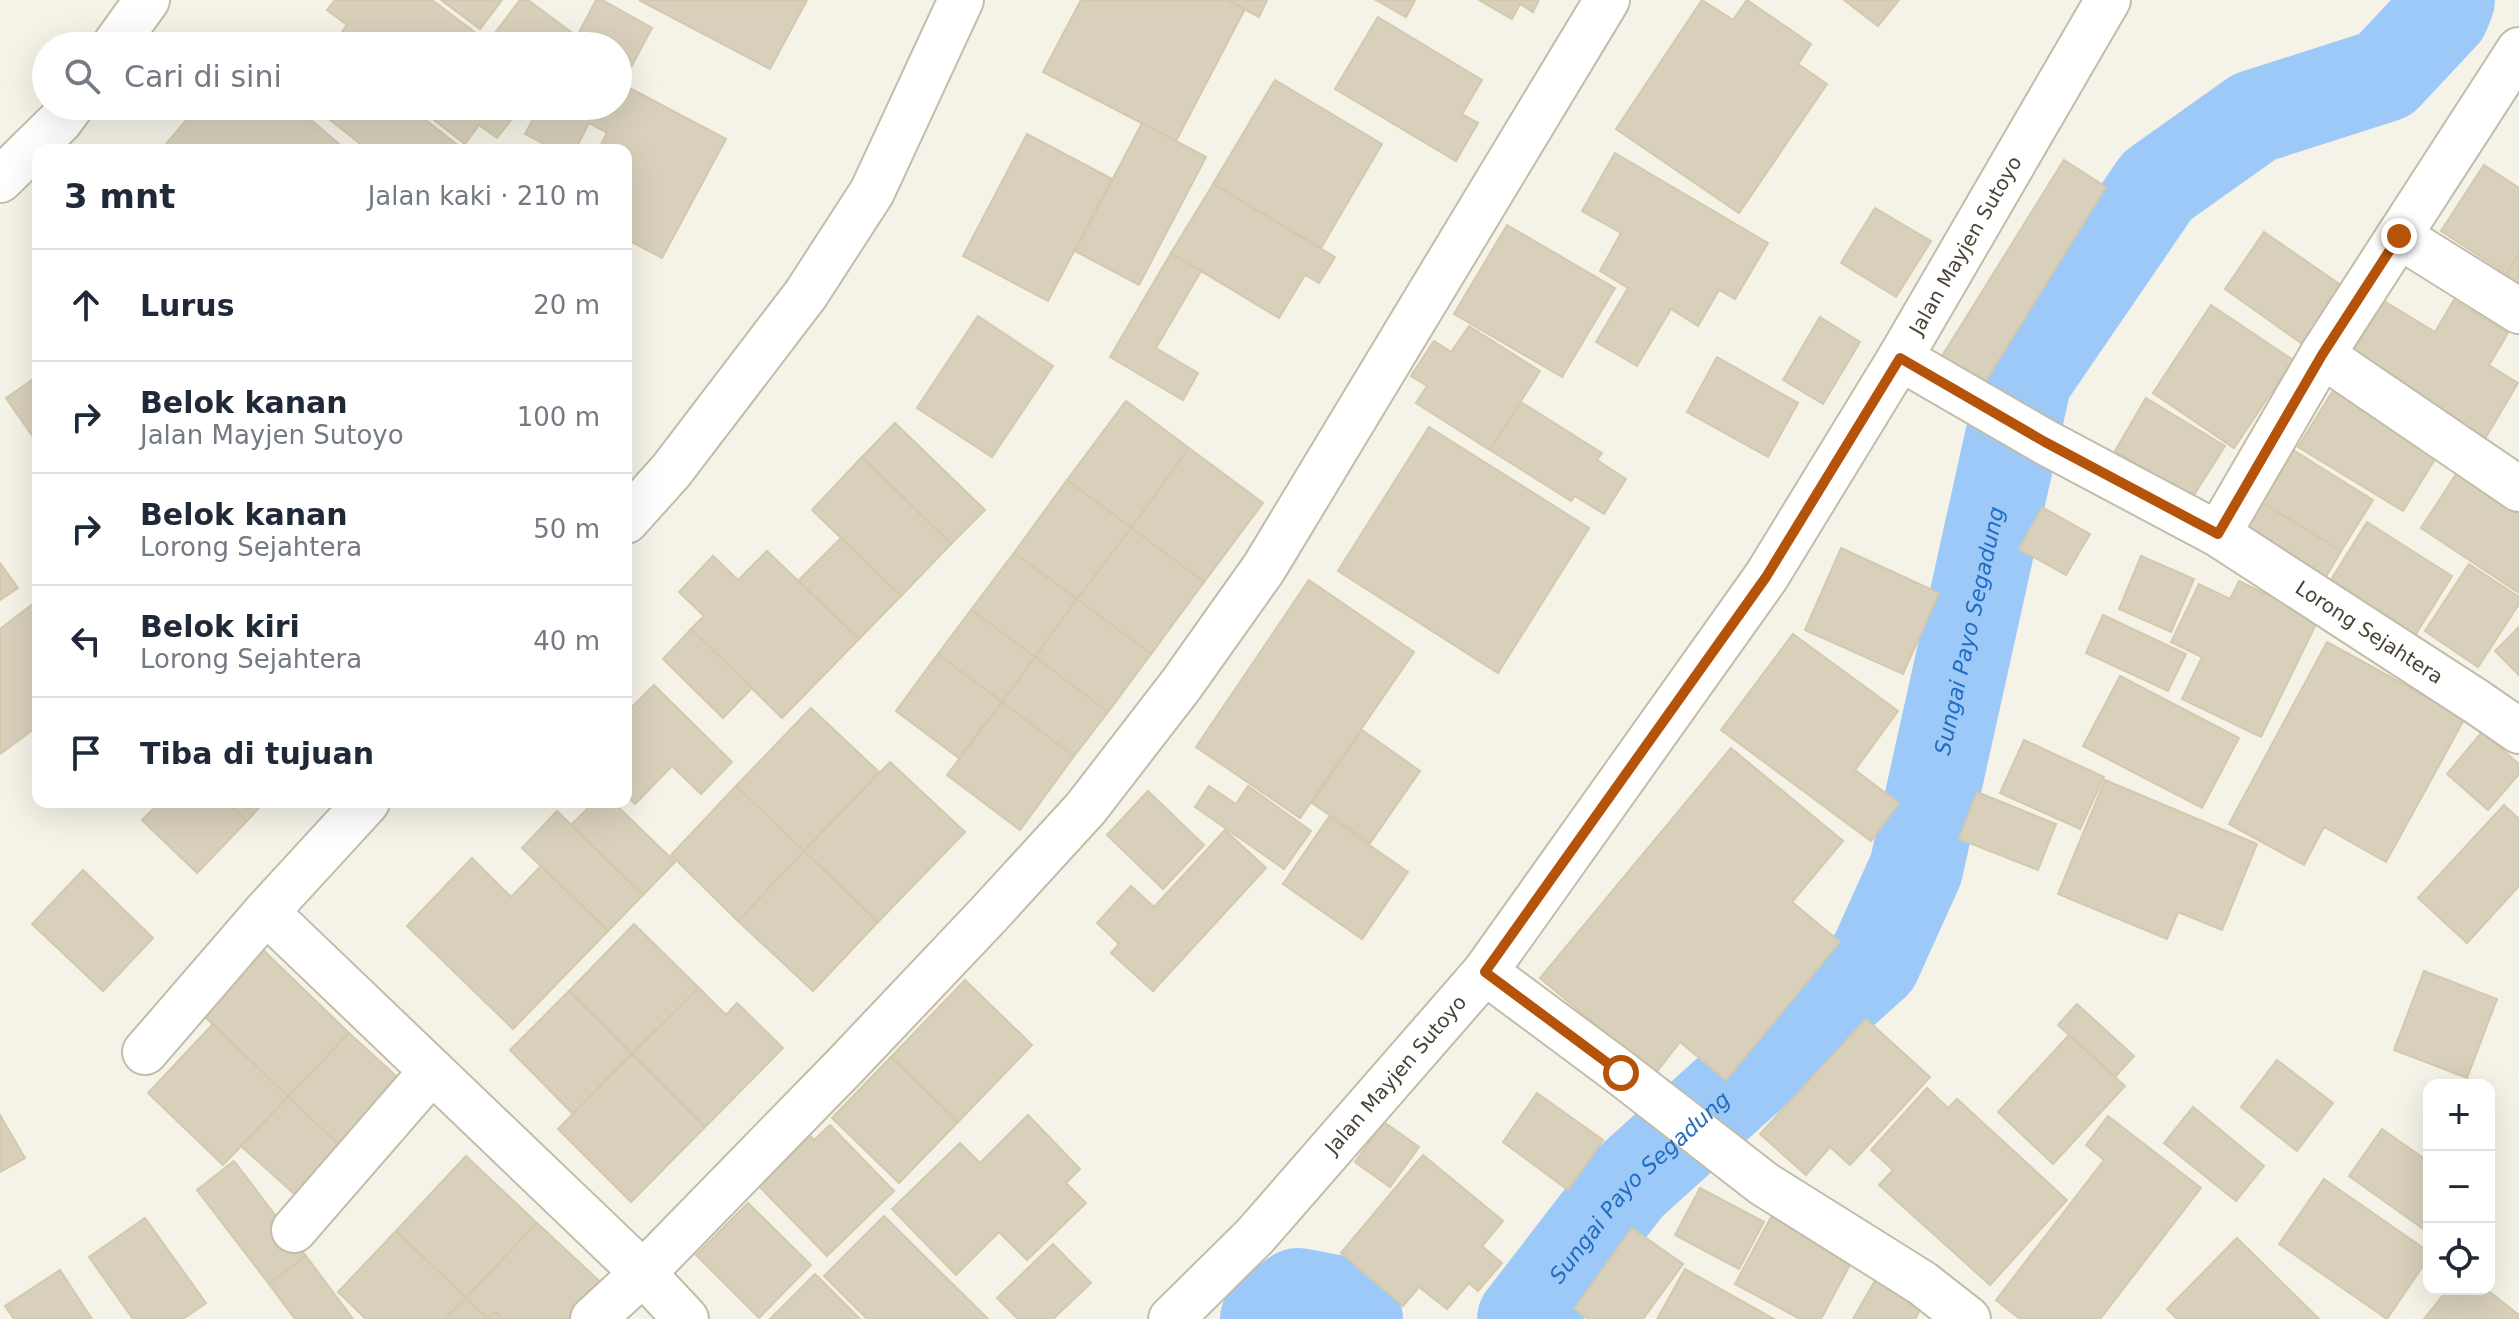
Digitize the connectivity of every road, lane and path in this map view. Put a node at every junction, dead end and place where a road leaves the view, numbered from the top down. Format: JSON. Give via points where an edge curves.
{"nodes":[{"id":1,"x":147,"y":0,"type":"edge"},
{"id":2,"x":961,"y":0,"type":"edge"},
{"id":3,"x":1607,"y":0,"type":"edge"},
{"id":4,"x":2108,"y":0,"type":"edge"},
{"id":5,"x":124,"y":32,"type":"edge"},
{"id":6,"x":2519,"y":50,"type":"edge"},
{"id":7,"x":61,"y":120,"type":"edge"},
{"id":8,"x":37,"y":144,"type":"edge"},
{"id":9,"x":32,"y":149,"type":"edge"},
{"id":10,"x":0,"y":180,"type":"edge"},
{"id":11,"x":2399,"y":236,"type":"junction"},
{"id":12,"x":2519,"y":311,"type":"edge"},
{"id":13,"x":2322,"y":355,"type":"junction"},
{"id":14,"x":1900,"y":358,"type":"junction"},
{"id":15,"x":2519,"y":489,"type":"edge"},
{"id":16,"x":632,"y":514,"type":"edge"},
{"id":17,"x":2218,"y":534,"type":"junction"},
{"id":18,"x":2519,"y":731,"type":"edge"},
{"id":19,"x":361,"y":808,"type":"edge"},
{"id":20,"x":266,"y":912,"type":"junction"},
{"id":21,"x":1485,"y":972,"type":"junction"},
{"id":22,"x":145,"y":1052,"type":"dead end"},
{"id":23,"x":432,"y":1071,"type":"junction"},
{"id":24,"x":294,"y":1230,"type":"dead end"},
{"id":25,"x":643,"y":1273,"type":"junction"},
{"id":26,"x":593,"y":1319,"type":"edge"},
{"id":27,"x":686,"y":1319,"type":"edge"},
{"id":28,"x":1171,"y":1319,"type":"edge"},
{"id":29,"x":1968,"y":1319,"type":"edge"}],
"edges":[{"from":1,"to":5,"type":"street"},
{"from":2,"to":16,"type":"street","via":[[872,192],[806,294]]},
{"from":3,"to":25,"type":"street","via":[[1264,568],[1181,685],[1075,820]]},
{"from":4,"to":14,"type":"street","name":"Jalan Mayjen Sutoyo"},
{"from":6,"to":11,"type":"street"},
{"from":7,"to":8,"type":"street"},
{"from":9,"to":10,"type":"street"},
{"from":11,"to":12,"type":"street"},
{"from":11,"to":13,"type":"street"},
{"from":13,"to":15,"type":"street"},
{"from":13,"to":17,"type":"street"},
{"from":14,"to":17,"type":"street","name":"Lorong Sejahtera"},
{"from":14,"to":21,"type":"street","name":"Jalan Mayjen Sutoyo","via":[[1766,577]]},
{"from":17,"to":18,"type":"street","name":"Lorong Sejahtera"},
{"from":19,"to":20,"type":"street"},
{"from":20,"to":22,"type":"street"},
{"from":20,"to":23,"type":"street"},
{"from":21,"to":28,"type":"street","name":"Jalan Mayjen Sutoyo","via":[[1255,1236]]},
{"from":21,"to":29,"type":"street","via":[[1764,1184],[1922,1283]]},
{"from":23,"to":24,"type":"street"},
{"from":23,"to":25,"type":"street"},
{"from":25,"to":26,"type":"street"},
{"from":25,"to":27,"type":"street"}]}
